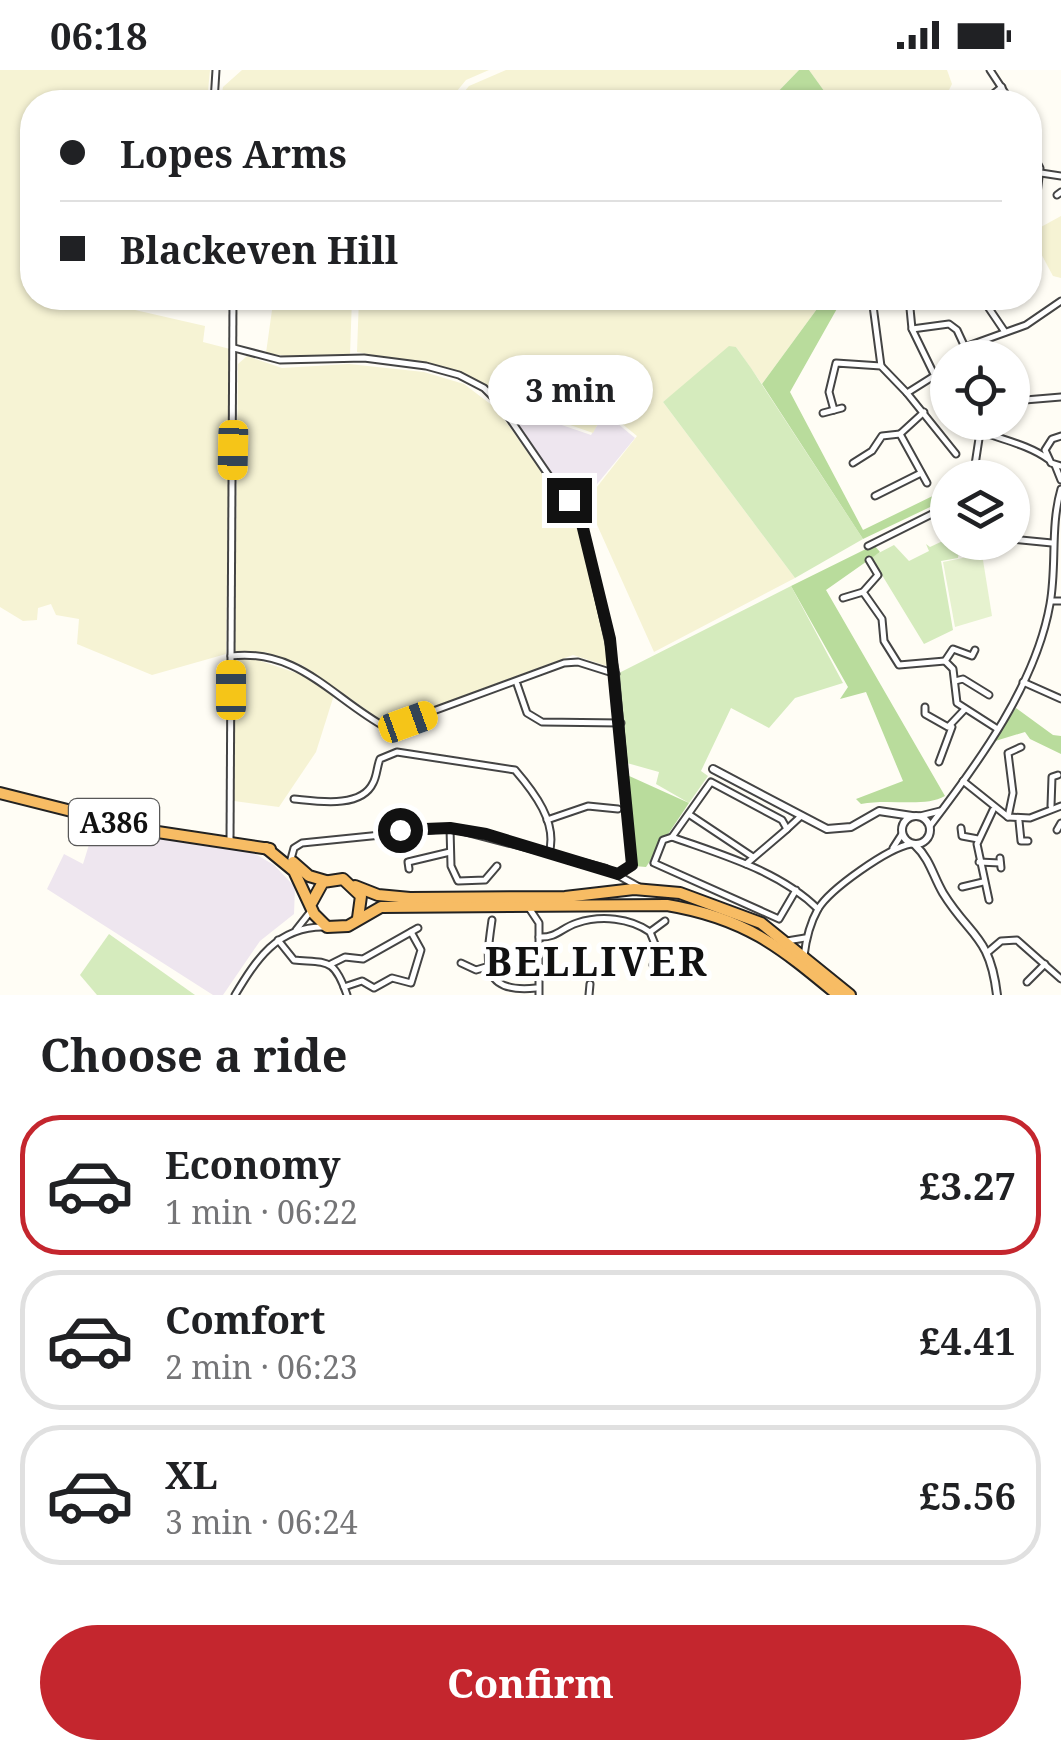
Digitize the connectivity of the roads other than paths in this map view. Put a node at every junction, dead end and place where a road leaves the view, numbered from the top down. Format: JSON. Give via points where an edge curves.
{"nodes":[{"id":1,"x":990,"y":70,"type":"edge"},
{"id":2,"x":1002,"y":87,"type":"junction"},
{"id":3,"x":997,"y":90,"type":"edge"},
{"id":4,"x":1004,"y":90,"type":"edge"},
{"id":5,"x":1061,"y":301,"type":"edge"},
{"id":6,"x":233,"y":310,"type":"edge"},
{"id":7,"x":873,"y":310,"type":"edge"},
{"id":8,"x":910,"y":310,"type":"edge"},
{"id":9,"x":990,"y":310,"type":"edge"},
{"id":10,"x":912,"y":329,"type":"junction"},
{"id":11,"x":1004,"y":332,"type":"junction"},
{"id":12,"x":961,"y":340,"type":"edge"},
{"id":13,"x":982,"y":340,"type":"edge"},
{"id":14,"x":234,"y":348,"type":"junction"},
{"id":15,"x":840,"y":354,"type":"dead end"},
{"id":16,"x":836,"y":362,"type":"junction"},
{"id":17,"x":880,"y":366,"type":"junction"},
{"id":18,"x":930,"y":367,"type":"edge"},
{"id":19,"x":930,"y":378,"type":"edge"},
{"id":20,"x":906,"y":393,"type":"junction"},
{"id":21,"x":1061,"y":397,"type":"edge"},
{"id":22,"x":1030,"y":400,"type":"edge"},
{"id":23,"x":842,"y":408,"type":"dead end"},
{"id":24,"x":834,"y":410,"type":"junction"},
{"id":25,"x":924,"y":412,"type":"junction"},
{"id":26,"x":823,"y":413,"type":"dead end"},
{"id":27,"x":900,"y":434,"type":"junction"},
{"id":28,"x":1061,"y":436,"type":"edge"},
{"id":29,"x":1011,"y":440,"type":"edge"},
{"id":30,"x":1048,"y":442,"type":"junction"},
{"id":31,"x":1026,"y":444,"type":"junction"},
{"id":32,"x":956,"y":454,"type":"dead end"},
{"id":33,"x":1048,"y":459,"type":"junction"},
{"id":34,"x":853,"y":463,"type":"dead end"},
{"id":35,"x":1058,"y":466,"type":"edge"},
{"id":36,"x":921,"y":474,"type":"junction"},
{"id":37,"x":1061,"y":480,"type":"edge"},
{"id":38,"x":927,"y":483,"type":"dead end"},
{"id":39,"x":1061,"y":489,"type":"edge"},
{"id":40,"x":885,"y":492,"type":"junction"},
{"id":41,"x":875,"y":496,"type":"dead end"},
{"id":42,"x":889,"y":500,"type":"dead end"},
{"id":43,"x":930,"y":515,"type":"edge"},
{"id":44,"x":1030,"y":541,"type":"edge"},
{"id":45,"x":1052,"y":543,"type":"junction"},
{"id":46,"x":868,"y":546,"type":"dead end"},
{"id":47,"x":869,"y":560,"type":"dead end"},
{"id":48,"x":863,"y":592,"type":"junction"},
{"id":49,"x":843,"y":598,"type":"dead end"},
{"id":50,"x":1051,"y":600,"type":"junction"},
{"id":51,"x":1061,"y":601,"type":"edge"},
{"id":52,"x":976,"y":650,"type":"dead end"},
{"id":53,"x":231,"y":656,"type":"junction"},
{"id":54,"x":945,"y":662,"type":"junction"},
{"id":55,"x":615,"y":672,"type":"junction"},
{"id":56,"x":955,"y":681,"type":"junction"},
{"id":57,"x":1022,"y":682,"type":"junction"},
{"id":58,"x":517,"y":684,"type":"dead end"},
{"id":59,"x":988,"y":690,"type":"dead end"},
{"id":60,"x":1061,"y":700,"type":"edge"},
{"id":61,"x":965,"y":709,"type":"junction"},
{"id":62,"x":923,"y":713,"type":"dead end"},
{"id":63,"x":621,"y":724,"type":"junction"},
{"id":64,"x":952,"y":726,"type":"junction"},
{"id":65,"x":996,"y":728,"type":"junction"},
{"id":66,"x":1020,"y":747,"type":"dead end"},
{"id":67,"x":939,"y":762,"type":"dead end"},
{"id":68,"x":713,"y":769,"type":"dead end"},
{"id":69,"x":1053,"y":774,"type":"dead end"},
{"id":70,"x":963,"y":781,"type":"junction"},
{"id":71,"x":0,"y":793,"type":"edge"},
{"id":72,"x":294,"y":800,"type":"dead end"},
{"id":73,"x":1061,"y":806,"type":"edge"},
{"id":74,"x":1051,"y":807,"type":"junction"},
{"id":75,"x":618,"y":809,"type":"dead end"},
{"id":76,"x":943,"y":810,"type":"junction"},
{"id":77,"x":993,"y":810,"type":"junction"},
{"id":78,"x":888,"y":812,"type":"junction"},
{"id":79,"x":690,"y":816,"type":"junction"},
{"id":80,"x":800,"y":816,"type":"junction"},
{"id":81,"x":916,"y":816,"type":"junction"},
{"id":82,"x":1008,"y":817,"type":"junction"},
{"id":83,"x":547,"y":820,"type":"junction"},
{"id":84,"x":1019,"y":820,"type":"junction"},
{"id":85,"x":930,"y":826,"type":"junction"},
{"id":86,"x":450,"y":828,"type":"junction"},
{"id":87,"x":788,"y":829,"type":"junction"},
{"id":88,"x":902,"y":831,"type":"junction"},
{"id":89,"x":960,"y":835,"type":"dead end"},
{"id":90,"x":670,"y":836,"type":"junction"},
{"id":91,"x":978,"y":839,"type":"junction"},
{"id":92,"x":230,"y":841,"type":"junction"},
{"id":93,"x":1022,"y":843,"type":"dead end"},
{"id":94,"x":913,"y":844,"type":"junction"},
{"id":95,"x":266,"y":848,"type":"junction"},
{"id":96,"x":892,"y":850,"type":"junction"},
{"id":97,"x":450,"y":852,"type":"junction"},
{"id":98,"x":548,"y":854,"type":"junction"},
{"id":99,"x":754,"y":857,"type":"junction"},
{"id":100,"x":291,"y":860,"type":"junction"},
{"id":101,"x":408,"y":862,"type":"dead end"},
{"id":102,"x":979,"y":862,"type":"junction"},
{"id":103,"x":1000,"y":863,"type":"dead end"},
{"id":104,"x":746,"y":864,"type":"junction"},
{"id":105,"x":498,"y":866,"type":"dead end"},
{"id":106,"x":618,"y":874,"type":"junction"},
{"id":107,"x":326,"y":880,"type":"junction"},
{"id":108,"x":983,"y":882,"type":"junction"},
{"id":109,"x":355,"y":886,"type":"junction"},
{"id":110,"x":962,"y":887,"type":"dead end"},
{"id":111,"x":646,"y":889,"type":"junction"},
{"id":112,"x":796,"y":890,"type":"junction"},
{"id":113,"x":608,"y":894,"type":"junction"},
{"id":114,"x":989,"y":900,"type":"dead end"},
{"id":115,"x":564,"y":905,"type":"junction"},
{"id":116,"x":312,"y":906,"type":"junction"},
{"id":117,"x":514,"y":906,"type":"junction"},
{"id":118,"x":818,"y":909,"type":"junction"},
{"id":119,"x":357,"y":919,"type":"junction"},
{"id":120,"x":492,"y":920,"type":"dead end"},
{"id":121,"x":665,"y":921,"type":"dead end"},
{"id":122,"x":538,"y":923,"type":"junction"},
{"id":123,"x":330,"y":928,"type":"junction"},
{"id":124,"x":294,"y":932,"type":"junction"},
{"id":125,"x":650,"y":932,"type":"junction"},
{"id":126,"x":539,"y":938,"type":"junction"},
{"id":127,"x":805,"y":938,"type":"junction"},
{"id":128,"x":278,"y":940,"type":"junction"},
{"id":129,"x":787,"y":941,"type":"junction"},
{"id":130,"x":488,"y":951,"type":"junction"},
{"id":131,"x":988,"y":952,"type":"junction"},
{"id":132,"x":506,"y":954,"type":"dead end"},
{"id":133,"x":798,"y":954,"type":"junction"},
{"id":134,"x":461,"y":963,"type":"dead end"},
{"id":135,"x":332,"y":964,"type":"junction"},
{"id":136,"x":1046,"y":964,"type":"junction"},
{"id":137,"x":653,"y":965,"type":"dead end"},
{"id":138,"x":486,"y":967,"type":"junction"},
{"id":139,"x":1061,"y":978,"type":"edge"},
{"id":140,"x":1027,"y":982,"type":"dead end"},
{"id":141,"x":411,"y":983,"type":"junction"},
{"id":142,"x":590,"y":984,"type":"dead end"},
{"id":143,"x":419,"y":986,"type":"dead end"},
{"id":144,"x":344,"y":987,"type":"junction"},
{"id":145,"x":538,"y":992,"type":"edge"},
{"id":146,"x":235,"y":995,"type":"edge"},
{"id":147,"x":347,"y":995,"type":"edge"},
{"id":148,"x":589,"y":995,"type":"edge"},
{"id":149,"x":838,"y":995,"type":"edge"},
{"id":150,"x":850,"y":995,"type":"edge"},
{"id":151,"x":996,"y":995,"type":"edge"}],
"edges":[{"from":1,"to":2,"type":"street"},
{"from":2,"to":3,"type":"street"},
{"from":2,"to":4,"type":"street"},
{"from":5,"to":11,"type":"street"},
{"from":6,"to":14,"type":"street"},
{"from":7,"to":17,"type":"street"},
{"from":8,"to":10,"type":"street"},
{"from":9,"to":11,"type":"street"},
{"from":10,"to":12,"type":"street","via":[[949,324]]},
{"from":10,"to":18,"type":"street"},
{"from":11,"to":13,"type":"street"},
{"from":14,"to":53,"type":"street"},
{"from":14,"to":55,"type":"street","via":[[280,360],[396,360],[484,388],[582,524]]},
{"from":15,"to":16,"type":"street"},
{"from":16,"to":17,"type":"street"},
{"from":16,"to":24,"type":"street","via":[[829,382]]},
{"from":17,"to":20,"type":"street"},
{"from":19,"to":20,"type":"street"},
{"from":20,"to":25,"type":"street"},
{"from":21,"to":22,"type":"street"},
{"from":23,"to":24,"type":"street"},
{"from":24,"to":26,"type":"street"},
{"from":25,"to":27,"type":"street"},
{"from":25,"to":32,"type":"street"},
{"from":27,"to":34,"type":"street","via":[[882,436]]},
{"from":27,"to":36,"type":"street"},
{"from":28,"to":30,"type":"street"},
{"from":29,"to":31,"type":"street"},
{"from":30,"to":31,"type":"street"},
{"from":30,"to":33,"type":"street"},
{"from":31,"to":33,"type":"street"},
{"from":33,"to":35,"type":"street"},
{"from":35,"to":37,"type":"street"},
{"from":36,"to":38,"type":"street"},
{"from":36,"to":40,"type":"street"},
{"from":39,"to":45,"type":"street"},
{"from":40,"to":41,"type":"street"},
{"from":40,"to":42,"type":"street"},
{"from":43,"to":46,"type":"street"},
{"from":44,"to":45,"type":"street"},
{"from":45,"to":50,"type":"street"},
{"from":47,"to":48,"type":"street","via":[[878,575]]},
{"from":48,"to":49,"type":"street"},
{"from":48,"to":54,"type":"street","via":[[900,665]]},
{"from":50,"to":51,"type":"street"},
{"from":50,"to":57,"type":"street"},
{"from":52,"to":54,"type":"street","via":[[972,656],[953,650]]},
{"from":53,"to":55,"type":"street","via":[[266,655],[310,671],[387,728],[564,663]]},
{"from":53,"to":92,"type":"street"},
{"from":54,"to":56,"type":"street"},
{"from":55,"to":63,"type":"street"},
{"from":56,"to":59,"type":"street"},
{"from":56,"to":61,"type":"street","via":[[953,695]]},
{"from":57,"to":60,"type":"street"},
{"from":57,"to":65,"type":"street"},
{"from":58,"to":63,"type":"street","via":[[532,719]]},
{"from":61,"to":64,"type":"street"},
{"from":61,"to":65,"type":"street"},
{"from":62,"to":64,"type":"street"},
{"from":63,"to":106,"type":"street","via":[[634,852],[632,865]]},
{"from":64,"to":67,"type":"street"},
{"from":65,"to":70,"type":"street"},
{"from":66,"to":82,"type":"street","via":[[1008,753]]},
{"from":68,"to":80,"type":"street"},
{"from":69,"to":74,"type":"street"},
{"from":70,"to":76,"type":"street"},
{"from":70,"to":77,"type":"street"},
{"from":71,"to":92,"type":"highway","number":"A386","via":[[151,831]]},
{"from":72,"to":83,"type":"street","via":[[354,798],[374,783],[380,759],[411,752],[515,770]]},
{"from":73,"to":74,"type":"street"},
{"from":74,"to":84,"type":"street"},
{"from":75,"to":83,"type":"street","via":[[588,806]]},
{"from":76,"to":81,"type":"street"},
{"from":76,"to":85,"type":"street"},
{"from":77,"to":82,"type":"street"},
{"from":77,"to":91,"type":"street"},
{"from":78,"to":80,"type":"street","via":[[836,830]]},
{"from":78,"to":81,"type":"street"},
{"from":78,"to":88,"type":"street"},
{"from":79,"to":87,"type":"street","via":[[710,782]]},
{"from":79,"to":90,"type":"street"},
{"from":79,"to":99,"type":"street"},
{"from":80,"to":87,"type":"street"},
{"from":81,"to":85,"type":"street"},
{"from":81,"to":88,"type":"street"},
{"from":82,"to":84,"type":"street"},
{"from":83,"to":98,"type":"street"},
{"from":84,"to":93,"type":"street"},
{"from":85,"to":94,"type":"street","via":[[927,840]]},
{"from":86,"to":97,"type":"street"},
{"from":86,"to":98,"type":"street"},
{"from":86,"to":100,"type":"street","via":[[302,843]]},
{"from":87,"to":99,"type":"street"},
{"from":88,"to":94,"type":"street"},
{"from":88,"to":96,"type":"street"},
{"from":89,"to":91,"type":"street"},
{"from":90,"to":104,"type":"street"},
{"from":90,"to":112,"type":"street","via":[[654,864],[779,919]]},
{"from":91,"to":102,"type":"street"},
{"from":92,"to":95,"type":"highway","number":"A386"},
{"from":94,"to":96,"type":"street"},
{"from":94,"to":131,"type":"street"},
{"from":95,"to":100,"type":"highway","number":"A386"},
{"from":95,"to":116,"type":"highway","via":[[294,872]]},
{"from":96,"to":118,"type":"street"},
{"from":97,"to":101,"type":"street"},
{"from":97,"to":105,"type":"street","via":[[458,881],[485,880]]},
{"from":98,"to":106,"type":"street"},
{"from":99,"to":104,"type":"street"},
{"from":100,"to":107,"type":"highway","number":"A386"},
{"from":102,"to":103,"type":"street"},
{"from":102,"to":108,"type":"street"},
{"from":104,"to":112,"type":"street"},
{"from":106,"to":111,"type":"street"},
{"from":106,"to":113,"type":"street"},
{"from":107,"to":109,"type":"highway","number":"A386"},
{"from":107,"to":116,"type":"highway"},
{"from":108,"to":110,"type":"street"},
{"from":108,"to":114,"type":"street"},
{"from":109,"to":113,"type":"highway","number":"A386","via":[[410,898]]},
{"from":109,"to":119,"type":"highway","via":[[362,902]]},
{"from":111,"to":113,"type":"highway","number":"A386"},
{"from":111,"to":129,"type":"highway","number":"A386","via":[[744,915]]},
{"from":112,"to":118,"type":"street"},
{"from":115,"to":117,"type":"highway","number":"A386"},
{"from":115,"to":122,"type":"street","via":[[546,909]]},
{"from":115,"to":133,"type":"highway","number":"A386","via":[[708,912]]},
{"from":116,"to":123,"type":"highway"},
{"from":116,"to":124,"type":"street"},
{"from":117,"to":119,"type":"highway","number":"A386","via":[[380,907]]},
{"from":117,"to":122,"type":"street","via":[[534,911]]},
{"from":118,"to":127,"type":"street"},
{"from":119,"to":123,"type":"highway","number":"A386"},
{"from":120,"to":130,"type":"street"},
{"from":121,"to":125,"type":"street"},
{"from":122,"to":126,"type":"street"},
{"from":123,"to":124,"type":"street"},
{"from":124,"to":128,"type":"street"},
{"from":125,"to":126,"type":"street","via":[[626,920],[605,920]]},
{"from":125,"to":137,"type":"street","via":[[657,949]]},
{"from":126,"to":145,"type":"street"},
{"from":127,"to":129,"type":"street"},
{"from":127,"to":133,"type":"street"},
{"from":128,"to":135,"type":"street","via":[[294,960]]},
{"from":128,"to":146,"type":"street","via":[[259,956]]},
{"from":129,"to":133,"type":"highway","number":"A386"},
{"from":130,"to":132,"type":"street"},
{"from":130,"to":138,"type":"street"},
{"from":131,"to":136,"type":"street","via":[[1001,941],[1017,940]]},
{"from":131,"to":151,"type":"street"},
{"from":133,"to":149,"type":"highway","number":"A386"},
{"from":133,"to":150,"type":"highway","number":"A386"},
{"from":134,"to":138,"type":"street"},
{"from":135,"to":141,"type":"street","via":[[364,959],[414,930],[421,950]]},
{"from":135,"to":144,"type":"street"},
{"from":136,"to":139,"type":"street"},
{"from":136,"to":140,"type":"street"},
{"from":138,"to":145,"type":"street","via":[[506,987]]},
{"from":141,"to":143,"type":"street"},
{"from":141,"to":144,"type":"street","via":[[392,978],[374,988],[362,982]]},
{"from":142,"to":148,"type":"street"},
{"from":144,"to":147,"type":"street"}]}
